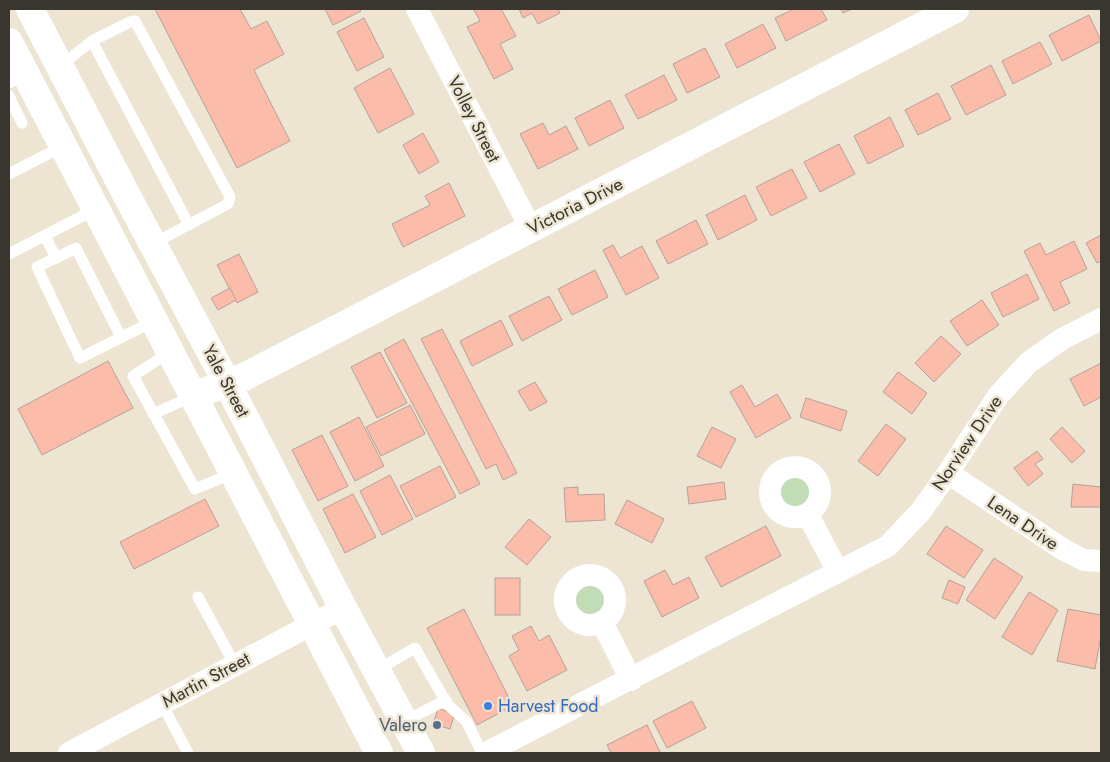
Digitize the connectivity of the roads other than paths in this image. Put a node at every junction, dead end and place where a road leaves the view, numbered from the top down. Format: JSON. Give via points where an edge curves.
{"nodes":[{"id":1,"x":30,"y":9,"type":"edge"},
{"id":2,"x":417,"y":9,"type":"edge"},
{"id":3,"x":955,"y":9,"type":"edge"},
{"id":4,"x":92,"y":40,"type":"junction"},
{"id":5,"x":9,"y":42,"type":"edge"},
{"id":6,"x":60,"y":66,"type":"junction"},
{"id":7,"x":17,"y":79,"type":"edge"},
{"id":8,"x":9,"y":96,"type":"edge"},
{"id":9,"x":22,"y":123,"type":"dead end"},
{"id":10,"x":63,"y":146,"type":"junction"},
{"id":11,"x":9,"y":174,"type":"edge"},
{"id":12,"x":126,"y":194,"type":"junction"},
{"id":13,"x":96,"y":209,"type":"junction"},
{"id":14,"x":189,"y":225,"type":"junction"},
{"id":15,"x":531,"y":229,"type":"junction"},
{"id":16,"x":45,"y":236,"type":"junction"},
{"id":17,"x":152,"y":244,"type":"junction"},
{"id":18,"x":9,"y":254,"type":"edge"},
{"id":19,"x":56,"y":258,"type":"junction"},
{"id":20,"x":1101,"y":319,"type":"edge"},
{"id":21,"x":154,"y":321,"type":"junction"},
{"id":22,"x":121,"y":337,"type":"junction"},
{"id":23,"x":170,"y":352,"type":"junction"},
{"id":24,"x":227,"y":383,"type":"junction"},
{"id":25,"x":192,"y":396,"type":"junction"},
{"id":26,"x":153,"y":414,"type":"junction"},
{"id":27,"x":233,"y":473,"type":"junction"},
{"id":28,"x":948,"y":473,"type":"junction"},
{"id":29,"x":808,"y":515,"type":"dead end"},
{"id":30,"x":1101,"y":561,"type":"edge"},
{"id":31,"x":838,"y":572,"type":"junction"},
{"id":32,"x":198,"y":597,"type":"dead end"},
{"id":33,"x":343,"y":608,"type":"junction"},
{"id":34,"x":602,"y":622,"type":"dead end"},
{"id":35,"x":312,"y":624,"type":"junction"},
{"id":36,"x":235,"y":665,"type":"junction"},
{"id":37,"x":377,"y":670,"type":"junction"},
{"id":38,"x":631,"y":680,"type":"junction"},
{"id":39,"x":446,"y":700,"type":"junction"},
{"id":40,"x":162,"y":704,"type":"junction"},
{"id":41,"x":406,"y":721,"type":"junction"},
{"id":42,"x":69,"y":753,"type":"edge"},
{"id":43,"x":188,"y":753,"type":"edge"},
{"id":44,"x":379,"y":753,"type":"edge"},
{"id":45,"x":421,"y":753,"type":"edge"},
{"id":46,"x":482,"y":753,"type":"edge"},
{"id":47,"x":486,"y":753,"type":"edge"}],
"edges":[{"from":1,"to":6,"type":"main road","name":"Yale Street"},
{"from":2,"to":15,"type":"street","name":"Volley Street"},
{"from":3,"to":15,"type":"main road","name":"Victoria Drive"},
{"from":4,"to":6,"type":"lane"},
{"from":4,"to":14,"type":"lane"},
{"from":4,"to":14,"type":"lane","via":[[130,22],[138,24],[227,191],[230,197],[228,204]]},
{"from":5,"to":7,"type":"main road","name":"Yale Street"},
{"from":6,"to":12,"type":"main road","name":"Yale Street"},
{"from":7,"to":10,"type":"main road","name":"Yale Street"},
{"from":8,"to":9,"type":"lane"},
{"from":10,"to":11,"type":"lane"},
{"from":10,"to":13,"type":"main road","name":"Yale Street"},
{"from":12,"to":13,"type":"main road"},
{"from":12,"to":17,"type":"main road","name":"Yale Street"},
{"from":13,"to":16,"type":"lane"},
{"from":13,"to":21,"type":"main road","name":"Yale Street"},
{"from":14,"to":17,"type":"lane"},
{"from":15,"to":24,"type":"main road","name":"Victoria Drive"},
{"from":16,"to":18,"type":"lane"},
{"from":16,"to":19,"type":"lane"},
{"from":17,"to":24,"type":"main road","name":"Yale Street"},
{"from":19,"to":22,"type":"lane","via":[[76,248],[82,273],[93,295],[105,318]]},
{"from":19,"to":22,"type":"lane","via":[[36,267],[63,310],[74,333],[80,358]]},
{"from":20,"to":28,"type":"street","name":"Norview Drive","via":[[1062,339],[1028,363],[998,396]]},
{"from":21,"to":22,"type":"lane"},
{"from":21,"to":23,"type":"main road","name":"Yale Street"},
{"from":23,"to":25,"type":"main road","name":"Yale Street"},
{"from":23,"to":26,"type":"lane","via":[[133,376]]},
{"from":24,"to":25,"type":"main road","name":"Victoria Drive"},
{"from":24,"to":33,"type":"main road","name":"Yale Street"},
{"from":25,"to":26,"type":"lane"},
{"from":25,"to":27,"type":"main road","name":"Yale Street"},
{"from":26,"to":27,"type":"lane","via":[[194,489]]},
{"from":27,"to":35,"type":"main road","name":"Yale Street"},
{"from":28,"to":30,"type":"street","name":"Lena Drive","via":[[1064,550],[1084,560]]},
{"from":28,"to":31,"type":"street","name":"Norview Drive","via":[[921,511],[888,546]]},
{"from":29,"to":31,"type":"street"},
{"from":31,"to":38,"type":"street","name":"Norview Drive"},
{"from":32,"to":36,"type":"lane"},
{"from":33,"to":35,"type":"street","name":"Martin Street"},
{"from":33,"to":37,"type":"main road","name":"Yale Street"},
{"from":34,"to":38,"type":"street"},
{"from":35,"to":36,"type":"street","name":"Martin Street"},
{"from":35,"to":44,"type":"main road","name":"Yale Street"},
{"from":36,"to":40,"type":"street","name":"Martin Street"},
{"from":37,"to":39,"type":"lane","via":[[415,648]]},
{"from":37,"to":41,"type":"main road","name":"Yale Street"},
{"from":38,"to":47,"type":"street","name":"Norview Drive"},
{"from":39,"to":41,"type":"lane"},
{"from":39,"to":46,"type":"lane","via":[[467,722]]},
{"from":40,"to":42,"type":"street","name":"Martin Street"},
{"from":40,"to":43,"type":"lane"},
{"from":41,"to":45,"type":"main road","name":"Yale Street"}]}
